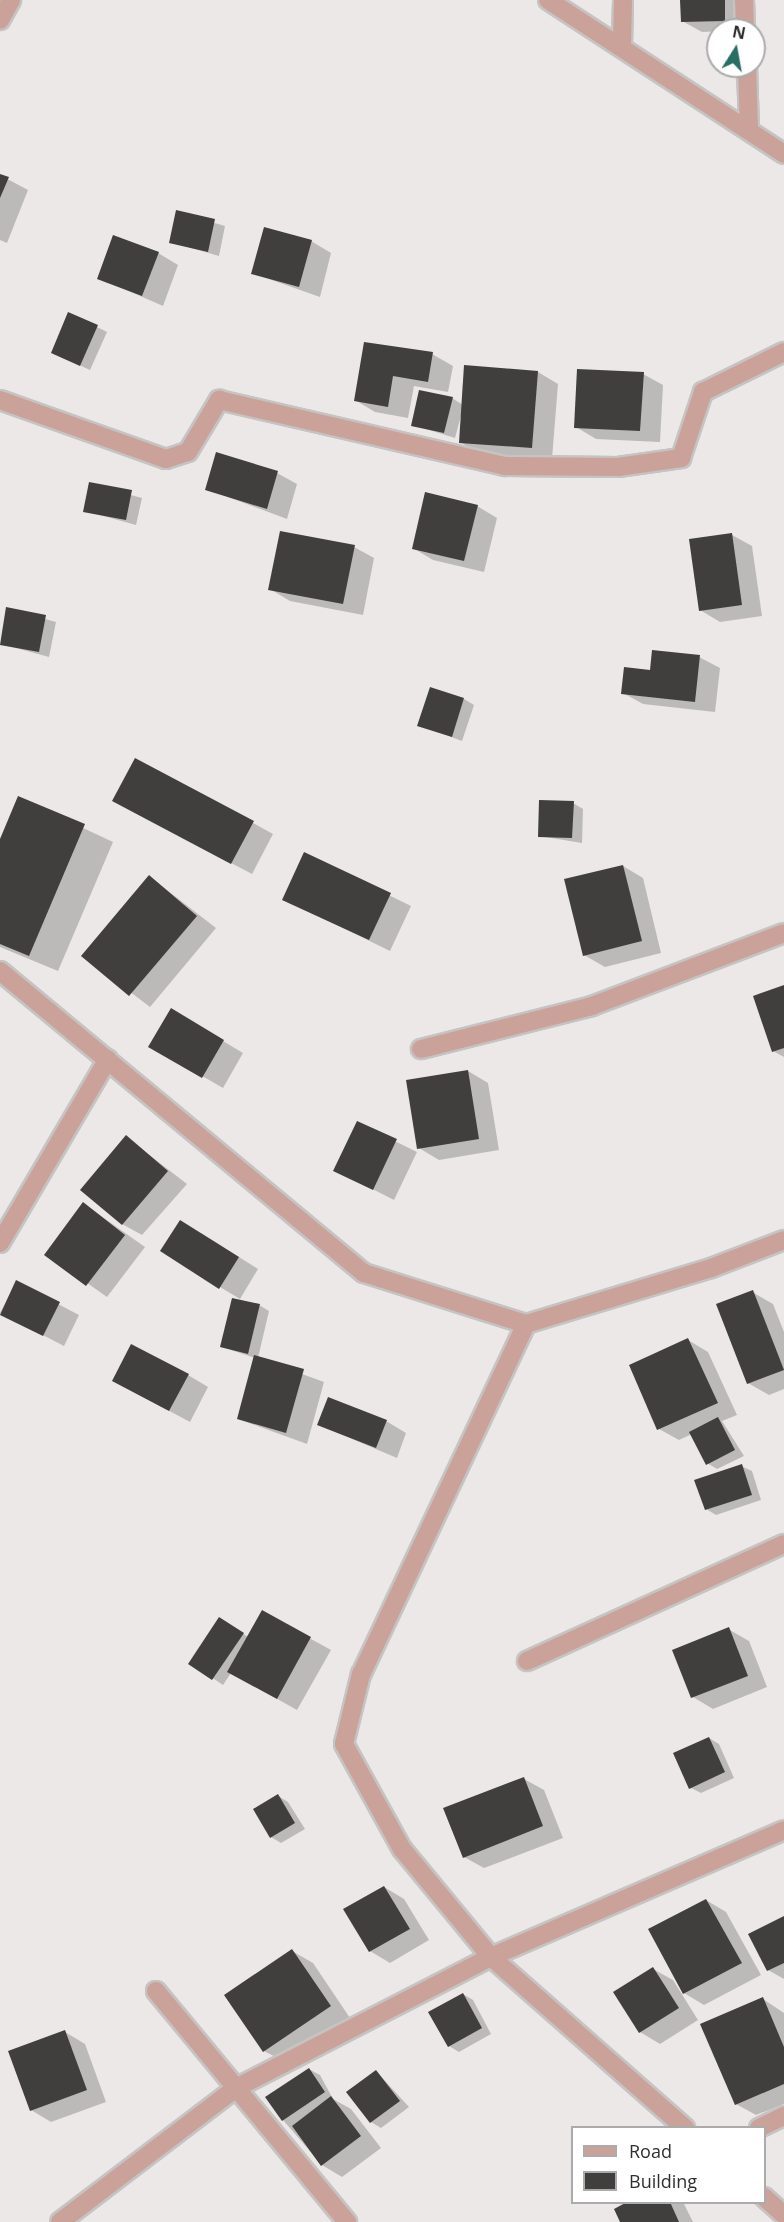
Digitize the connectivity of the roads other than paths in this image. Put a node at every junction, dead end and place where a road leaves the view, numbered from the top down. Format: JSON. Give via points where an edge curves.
{"nodes":[{"id":1,"x":12,"y":0,"type":"edge"},
{"id":2,"x":548,"y":0,"type":"edge"},
{"id":3,"x":623,"y":0,"type":"edge"},
{"id":4,"x":744,"y":0,"type":"edge"},
{"id":5,"x":745,"y":18,"type":"edge"},
{"id":6,"x":0,"y":20,"type":"edge"},
{"id":7,"x":622,"y":45,"type":"junction"},
{"id":8,"x":748,"y":78,"type":"edge"},
{"id":9,"x":750,"y":130,"type":"junction"},
{"id":10,"x":784,"y":154,"type":"edge"},
{"id":11,"x":784,"y":352,"type":"edge"},
{"id":12,"x":0,"y":400,"type":"edge"},
{"id":13,"x":784,"y":933,"type":"edge"},
{"id":14,"x":0,"y":971,"type":"edge"},
{"id":15,"x":421,"y":1049,"type":"dead end"},
{"id":16,"x":108,"y":1059,"type":"junction"},
{"id":17,"x":784,"y":1240,"type":"edge"},
{"id":18,"x":0,"y":1243,"type":"edge"},
{"id":19,"x":526,"y":1324,"type":"junction"},
{"id":20,"x":784,"y":1544,"type":"edge"},
{"id":21,"x":527,"y":1661,"type":"dead end"},
{"id":22,"x":784,"y":1830,"type":"edge"},
{"id":23,"x":491,"y":1957,"type":"junction"},
{"id":24,"x":156,"y":1991,"type":"dead end"},
{"id":25,"x":236,"y":2088,"type":"junction"},
{"id":26,"x":784,"y":2116,"type":"edge"},
{"id":27,"x":684,"y":2126,"type":"edge"},
{"id":28,"x":761,"y":2126,"type":"edge"},
{"id":29,"x":766,"y":2199,"type":"edge"},
{"id":30,"x":784,"y":2215,"type":"edge"},
{"id":31,"x":60,"y":2222,"type":"edge"},
{"id":32,"x":347,"y":2222,"type":"edge"}],
"edges":[{"from":1,"to":6,"type":"street"},
{"from":2,"to":7,"type":"street"},
{"from":3,"to":7,"type":"street"},
{"from":4,"to":5,"type":"street"},
{"from":7,"to":9,"type":"street"},
{"from":8,"to":9,"type":"street"},
{"from":9,"to":10,"type":"street"},
{"from":11,"to":12,"type":"street","via":[[702,392],[681,458],[618,467],[506,466],[219,400],[188,452],[166,459]]},
{"from":13,"to":15,"type":"street","via":[[592,1006]]},
{"from":14,"to":16,"type":"street"},
{"from":16,"to":18,"type":"street"},
{"from":16,"to":19,"type":"street","via":[[364,1273]]},
{"from":17,"to":19,"type":"street","via":[[711,1268]]},
{"from":19,"to":23,"type":"street","via":[[361,1674],[344,1743],[402,1849]]},
{"from":20,"to":21,"type":"street"},
{"from":22,"to":23,"type":"street"},
{"from":23,"to":25,"type":"street"},
{"from":23,"to":27,"type":"street"},
{"from":24,"to":25,"type":"street"},
{"from":25,"to":31,"type":"street"},
{"from":25,"to":32,"type":"street"},
{"from":26,"to":28,"type":"street"},
{"from":29,"to":30,"type":"street"}]}
